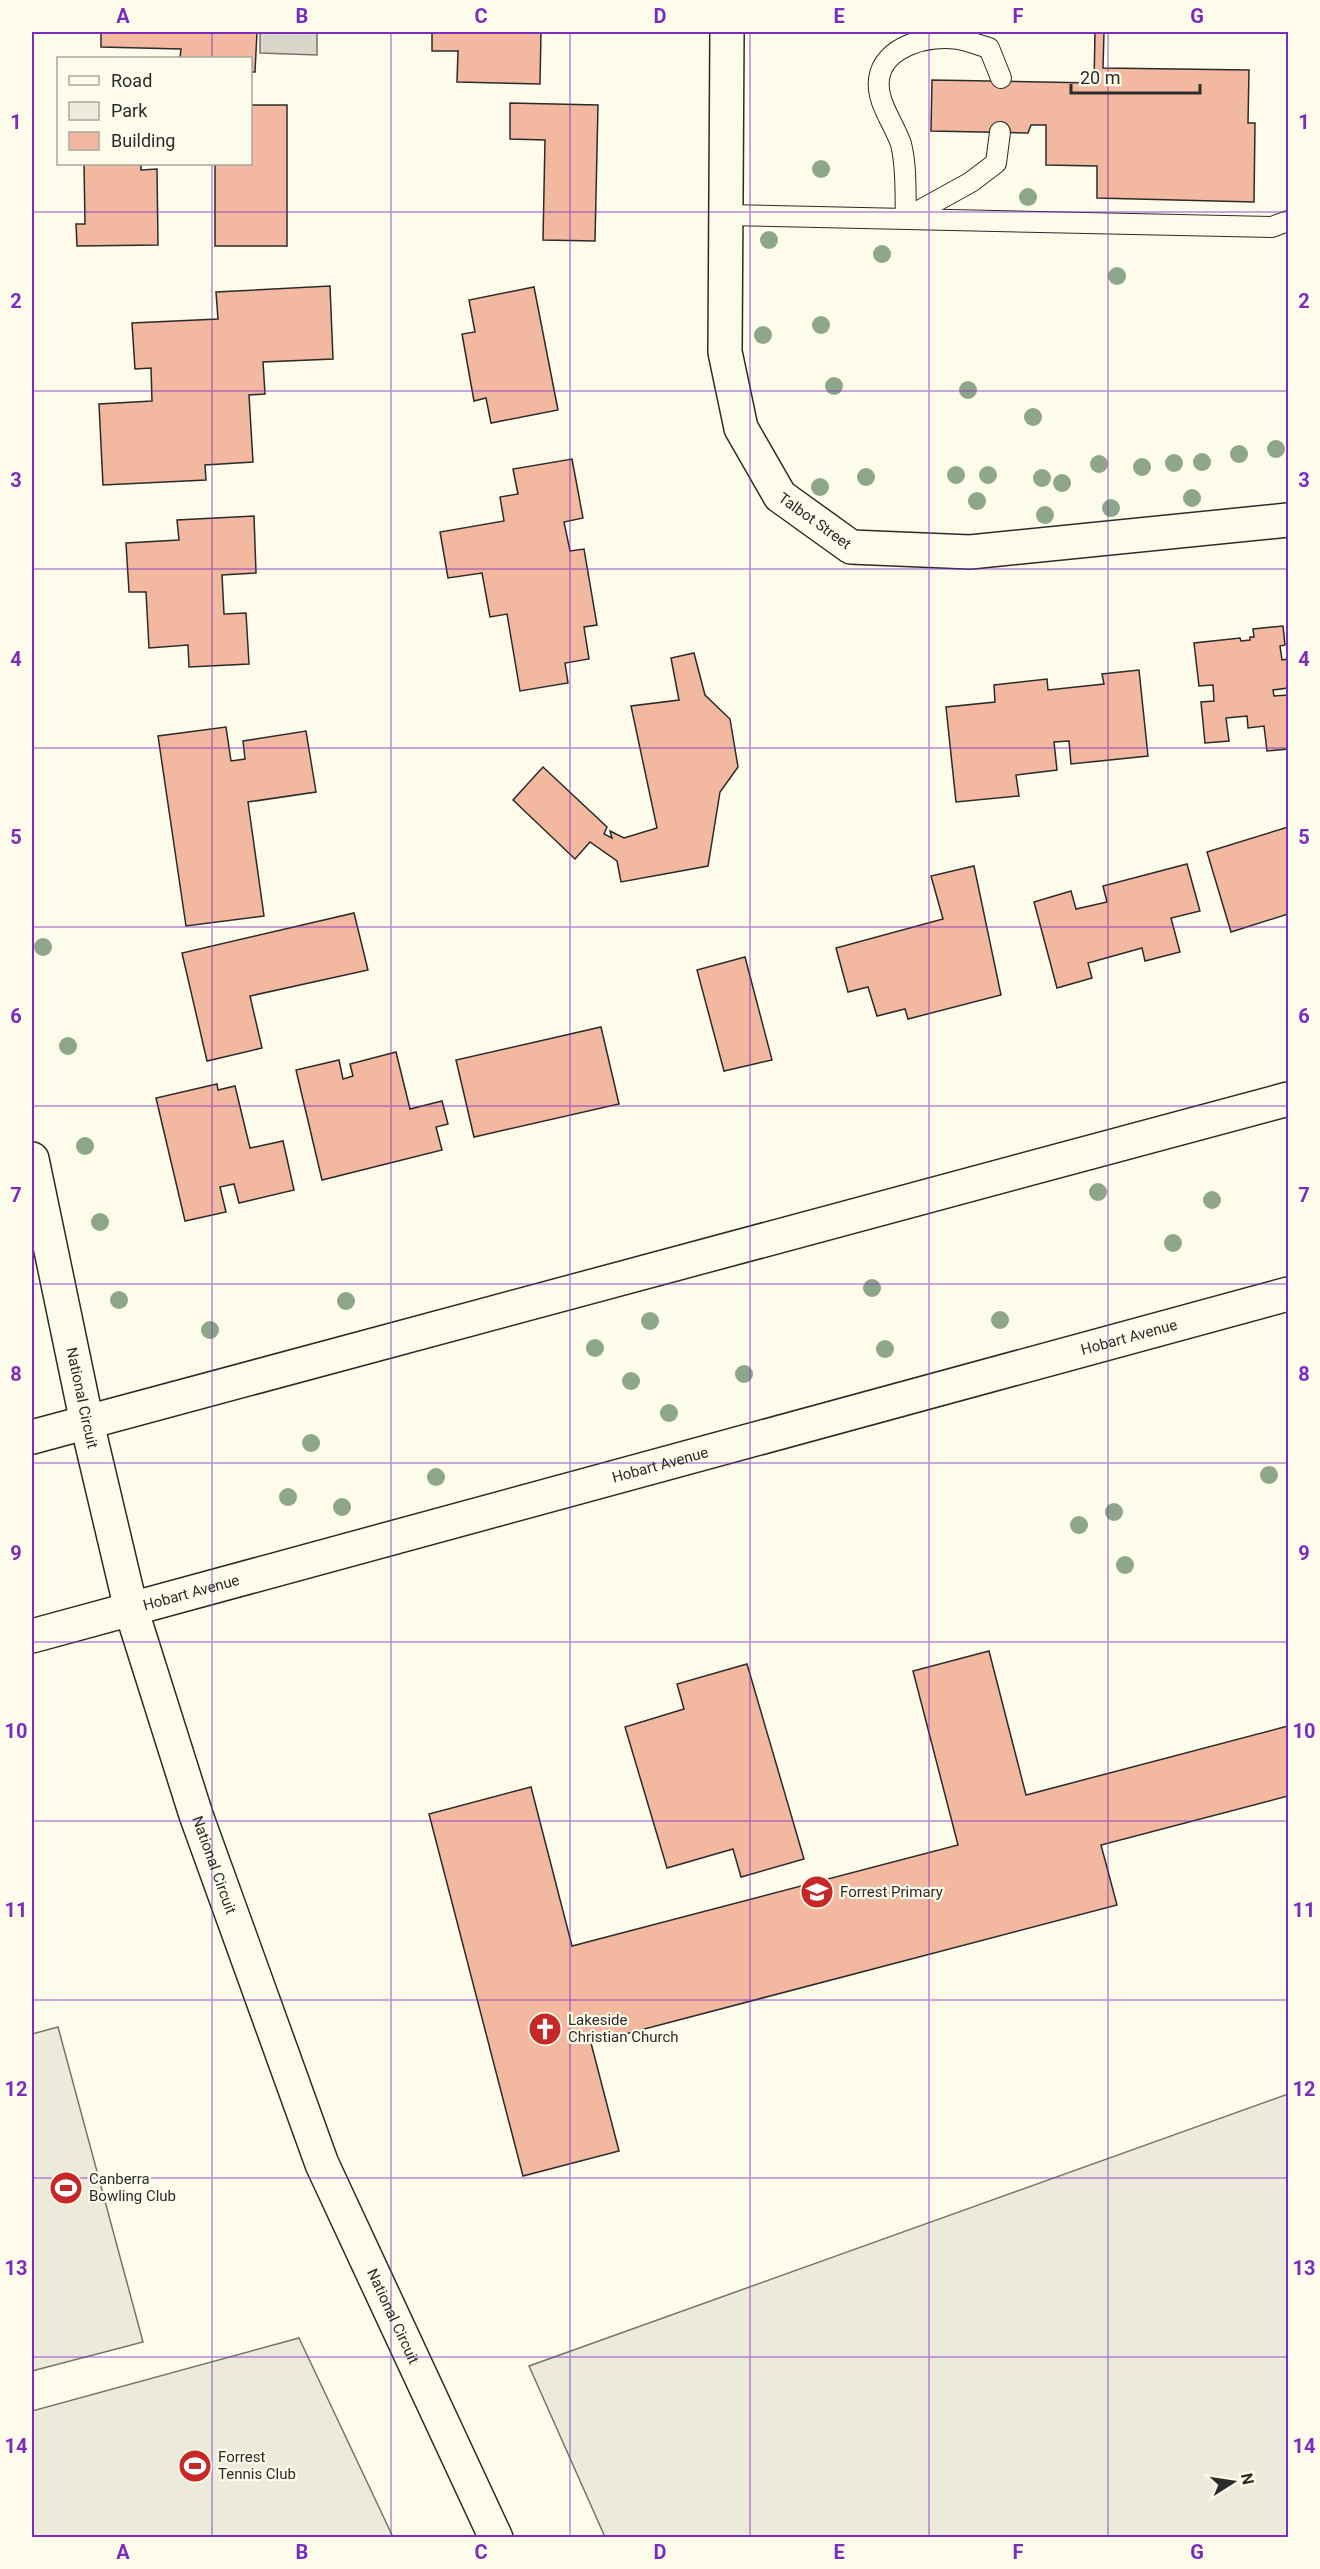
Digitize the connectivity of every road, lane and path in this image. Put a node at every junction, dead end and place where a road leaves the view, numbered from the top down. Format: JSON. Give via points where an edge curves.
{"nodes":[{"id":1,"x":728,"y":32,"type":"edge"},
{"id":2,"x":1001,"y":78,"type":"dead end"},
{"id":3,"x":1000,"y":132,"type":"dead end"},
{"id":4,"x":725,"y":215,"type":"junction"},
{"id":5,"x":906,"y":218,"type":"junction"},
{"id":6,"x":1288,"y":220,"type":"edge"},
{"id":7,"x":1288,"y":520,"type":"edge"},
{"id":8,"x":1288,"y":1099,"type":"edge"},
{"id":9,"x":32,"y":1160,"type":"edge"},
{"id":10,"x":1288,"y":1294,"type":"edge"},
{"id":11,"x":87,"y":1423,"type":"junction"},
{"id":12,"x":32,"y":1437,"type":"edge"},
{"id":13,"x":131,"y":1609,"type":"junction"},
{"id":14,"x":32,"y":1636,"type":"edge"},
{"id":15,"x":496,"y":2538,"type":"edge"}],
"edges":[{"from":1,"to":4,"type":"street","name":"Talbot Street"},
{"from":2,"to":5,"type":"lane","via":[[989,48],[956,38],[920,41],[903,47],[884,61],[879,79],[881,97],[900,144]]},
{"from":3,"to":5,"type":"lane","via":[[996,163],[971,182]]},
{"from":4,"to":5,"type":"lane"},
{"from":4,"to":7,"type":"street","name":"Talbot Street","via":[[725,352],[741,428],[780,496],[851,547],[970,552]]},
{"from":5,"to":6,"type":"lane","via":[[1272,227]]},
{"from":8,"to":11,"type":"street"},
{"from":9,"to":11,"type":"street","name":"National Circuit"},
{"from":10,"to":13,"type":"street","name":"Hobart Avenue"},
{"from":11,"to":12,"type":"street"},
{"from":11,"to":13,"type":"street","name":"National Circuit"},
{"from":13,"to":14,"type":"street","name":"Hobart Avenue"},
{"from":13,"to":15,"type":"street","name":"National Circuit","via":[[196,1815],[322,2164]]}]}
